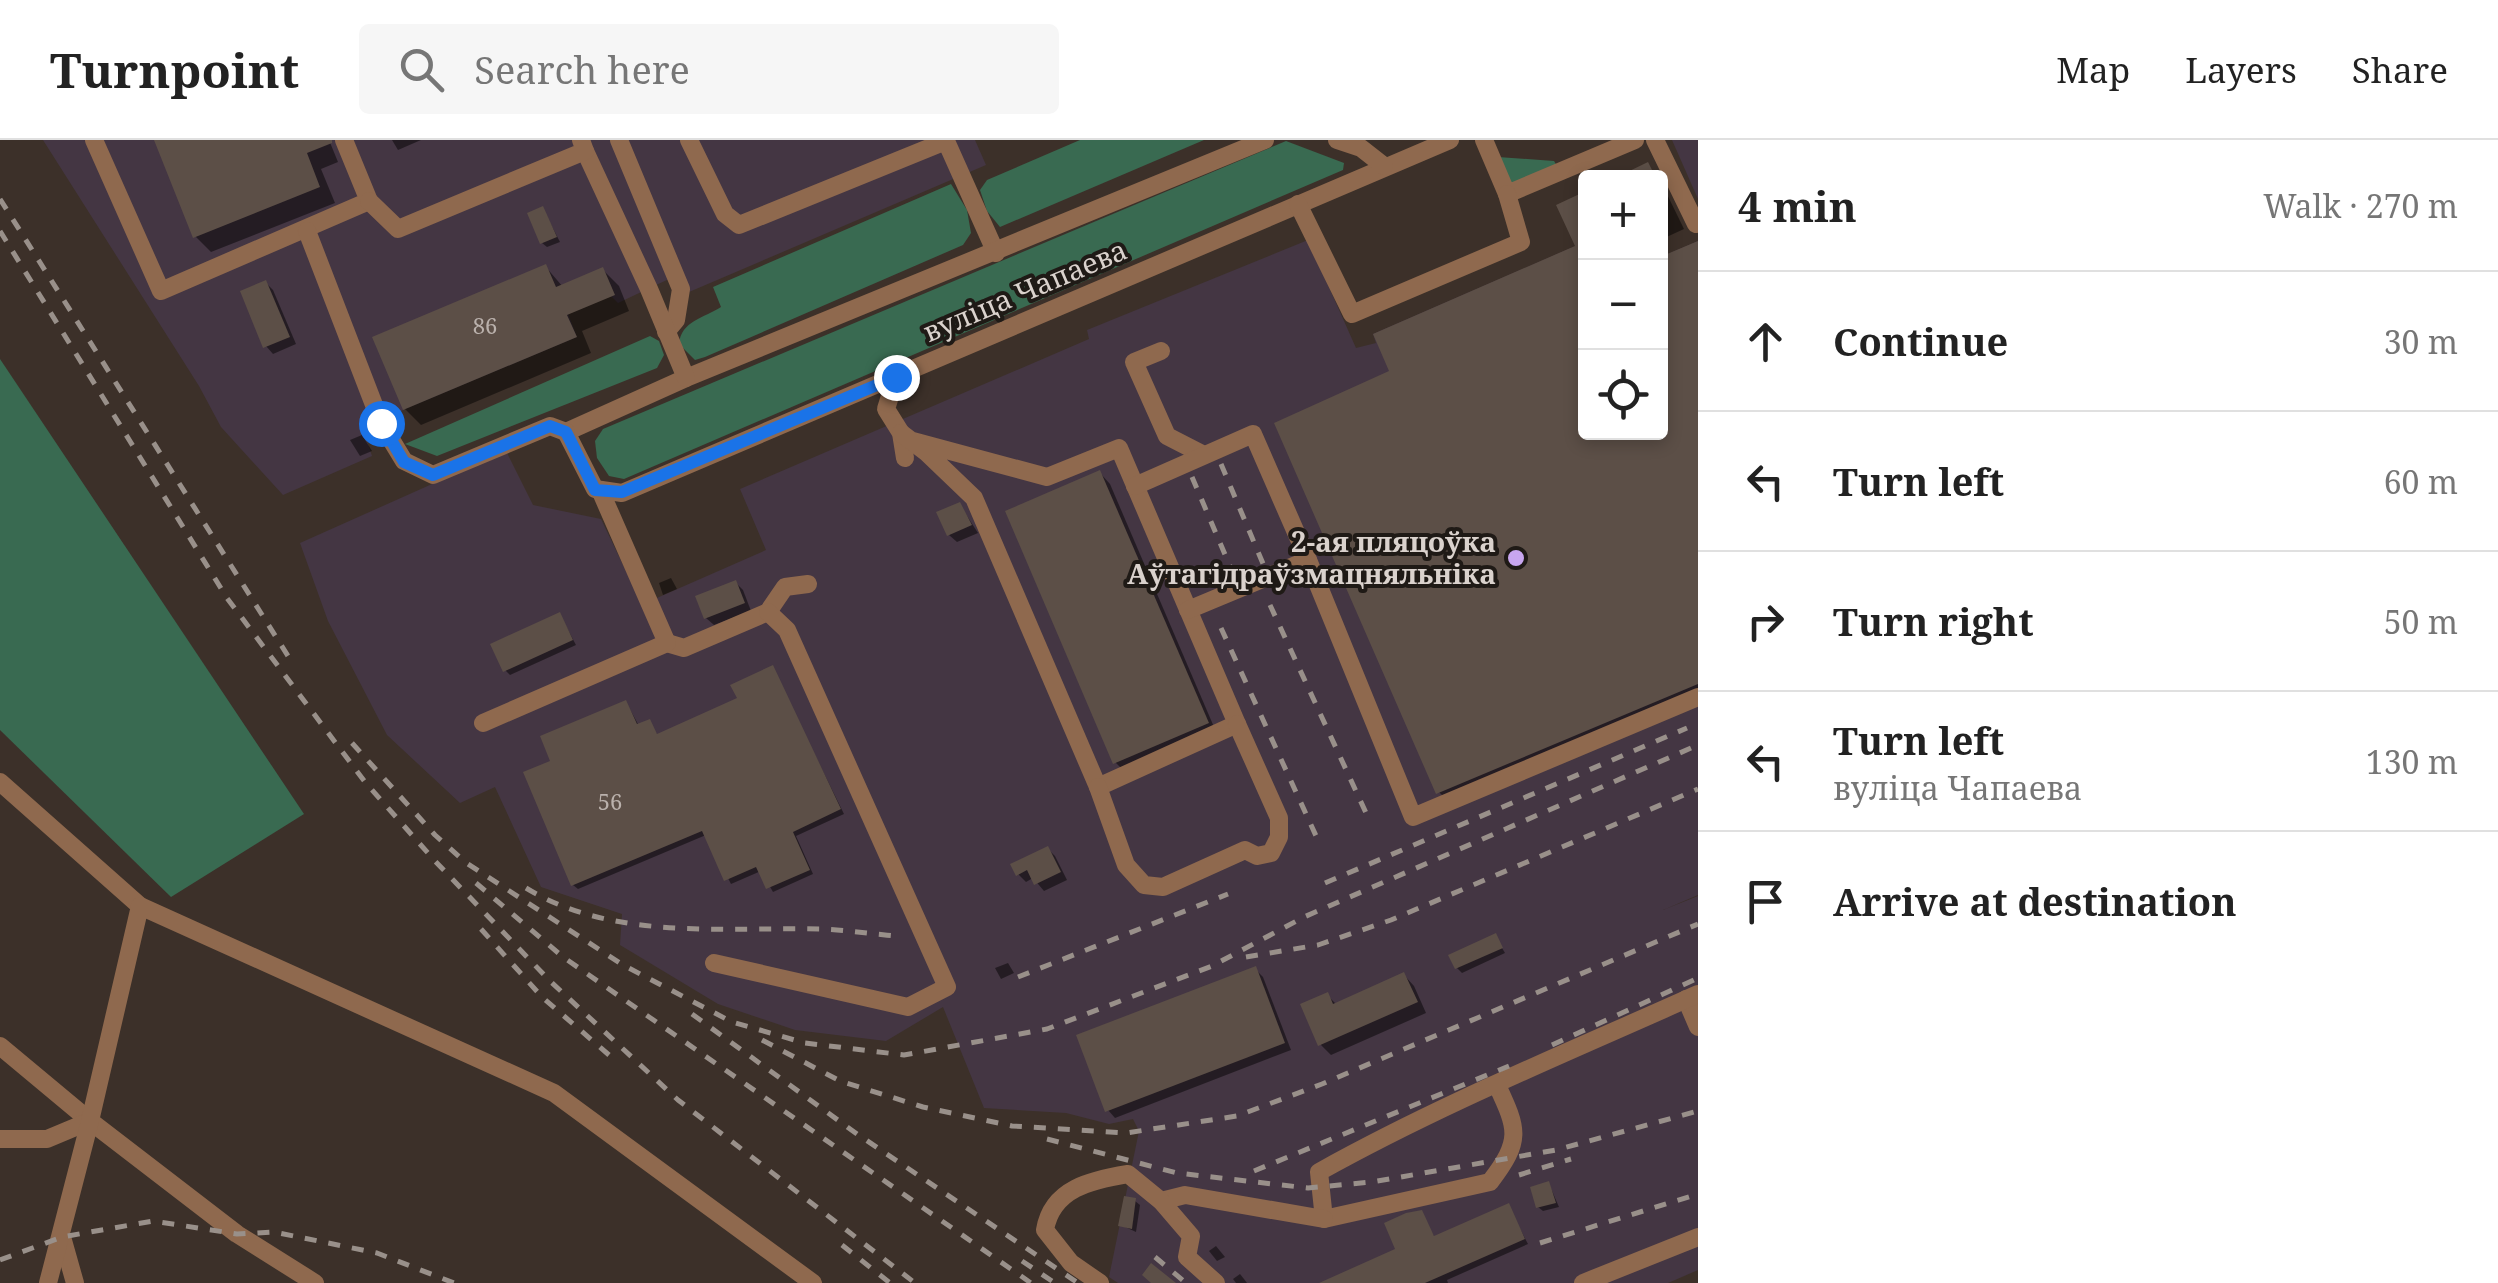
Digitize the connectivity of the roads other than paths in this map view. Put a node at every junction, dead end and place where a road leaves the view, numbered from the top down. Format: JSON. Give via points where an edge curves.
{"nodes":[{"id":1,"x":94,"y":140,"type":"edge"},
{"id":2,"x":344,"y":140,"type":"edge"},
{"id":3,"x":620,"y":140,"type":"edge"},
{"id":4,"x":689,"y":140,"type":"edge"},
{"id":5,"x":1265,"y":140,"type":"edge"},
{"id":6,"x":1337,"y":140,"type":"edge"},
{"id":7,"x":1484,"y":140,"type":"edge"},
{"id":8,"x":1636,"y":140,"type":"edge"},
{"id":9,"x":1655,"y":140,"type":"edge"},
{"id":10,"x":1437,"y":143,"type":"edge"},
{"id":11,"x":583,"y":146,"type":"edge"},
{"id":12,"x":1384,"y":166,"type":"junction"},
{"id":13,"x":1507,"y":194,"type":"junction"},
{"id":14,"x":369,"y":201,"type":"junction"},
{"id":15,"x":1298,"y":204,"type":"junction"},
{"id":16,"x":1696,"y":224,"type":"edge"},
{"id":17,"x":307,"y":230,"type":"junction"},
{"id":18,"x":996,"y":252,"type":"junction"},
{"id":19,"x":666,"y":332,"type":"junction"},
{"id":20,"x":1161,"y":351,"type":"dead end"},
{"id":21,"x":896,"y":377,"type":"junction"},
{"id":22,"x":686,"y":378,"type":"junction"},
{"id":23,"x":566,"y":432,"type":"junction"},
{"id":24,"x":905,"y":444,"type":"junction"},
{"id":25,"x":1204,"y":455,"type":"junction"},
{"id":26,"x":1135,"y":486,"type":"junction"},
{"id":27,"x":600,"y":490,"type":"junction"},
{"id":28,"x":1308,"y":560,"type":"junction"},
{"id":29,"x":808,"y":584,"type":"dead end"},
{"id":30,"x":1188,"y":610,"type":"junction"},
{"id":31,"x":768,"y":612,"type":"junction"},
{"id":32,"x":667,"y":643,"type":"junction"},
{"id":33,"x":1698,"y":697,"type":"edge"},
{"id":34,"x":483,"y":723,"type":"dead end"},
{"id":35,"x":1238,"y":724,"type":"junction"},
{"id":36,"x":0,"y":782,"type":"edge"},
{"id":37,"x":1098,"y":787,"type":"junction"},
{"id":38,"x":140,"y":906,"type":"junction"},
{"id":39,"x":714,"y":963,"type":"dead end"},
{"id":40,"x":1692,"y":996,"type":"edge"},
{"id":41,"x":1698,"y":1026,"type":"edge"},
{"id":42,"x":0,"y":1046,"type":"edge"},
{"id":43,"x":1497,"y":1085,"type":"junction"},
{"id":44,"x":90,"y":1121,"type":"junction"},
{"id":45,"x":0,"y":1139,"type":"edge"},
{"id":46,"x":1161,"y":1201,"type":"junction"},
{"id":47,"x":1324,"y":1219,"type":"junction"},
{"id":48,"x":62,"y":1237,"type":"junction"},
{"id":49,"x":1698,"y":1237,"type":"edge"},
{"id":50,"x":48,"y":1283,"type":"edge"},
{"id":51,"x":76,"y":1283,"type":"edge"},
{"id":52,"x":315,"y":1283,"type":"edge"},
{"id":53,"x":813,"y":1283,"type":"edge"},
{"id":54,"x":1100,"y":1283,"type":"edge"},
{"id":55,"x":1216,"y":1283,"type":"edge"},
{"id":56,"x":1582,"y":1283,"type":"edge"}],
"edges":[{"from":1,"to":17,"type":"street","via":[[161,291]]},
{"from":2,"to":14,"type":"street"},
{"from":3,"to":19,"type":"street","via":[[682,289],[676,320]]},
{"from":4,"to":18,"type":"street","via":[[724,214],[739,225],[946,141]]},
{"from":5,"to":18,"type":"street"},
{"from":6,"to":12,"type":"street"},
{"from":7,"to":13,"type":"street"},
{"from":8,"to":13,"type":"street"},
{"from":9,"to":16,"type":"street"},
{"from":10,"to":12,"type":"street","name":"вуліца Чапаева"},
{"from":11,"to":14,"type":"street","via":[[398,229]]},
{"from":11,"to":19,"type":"street"},
{"from":12,"to":15,"type":"street","name":"вуліца Чапаева"},
{"from":13,"to":15,"type":"street","via":[[1522,242],[1352,314]]},
{"from":14,"to":17,"type":"street"},
{"from":15,"to":21,"type":"street","name":"вуліца Чапаева"},
{"from":17,"to":23,"type":"street","via":[[381,423],[404,462],[433,475],[550,426]]},
{"from":18,"to":22,"type":"street"},
{"from":19,"to":22,"type":"street"},
{"from":20,"to":25,"type":"street","via":[[1134,362],[1166,436]]},
{"from":21,"to":24,"type":"street","via":[[886,409]]},
{"from":21,"to":27,"type":"street","name":"вуліца Чапаева","via":[[622,492]]},
{"from":22,"to":23,"type":"street"},
{"from":23,"to":27,"type":"street"},
{"from":24,"to":26,"type":"street","via":[[1046,477],[1118,448]]},
{"from":24,"to":37,"type":"street","via":[[974,498]]},
{"from":25,"to":26,"type":"street"},
{"from":25,"to":28,"type":"street","via":[[1253,434]]},
{"from":26,"to":30,"type":"street"},
{"from":27,"to":32,"type":"street"},
{"from":28,"to":30,"type":"street"},
{"from":28,"to":33,"type":"street","via":[[1413,817]]},
{"from":29,"to":31,"type":"street","via":[[785,587]]},
{"from":30,"to":35,"type":"street"},
{"from":31,"to":32,"type":"street","via":[[684,648]]},
{"from":31,"to":39,"type":"street","via":[[786,630],[946,987],[908,1007]]},
{"from":32,"to":34,"type":"street"},
{"from":35,"to":37,"type":"street"},
{"from":35,"to":37,"type":"street","via":[[1279,818],[1271,853],[1245,850],[1163,887],[1144,885],[1126,865]]},
{"from":36,"to":38,"type":"street"},
{"from":38,"to":44,"type":"street"},
{"from":38,"to":53,"type":"street","via":[[554,1093]]},
{"from":40,"to":41,"type":"street"},
{"from":40,"to":43,"type":"street"},
{"from":42,"to":44,"type":"street"},
{"from":43,"to":47,"type":"street","via":[[1319,1172]]},
{"from":43,"to":47,"type":"street","via":[[1514,1124],[1508,1158],[1490,1182]]},
{"from":44,"to":45,"type":"street","via":[[48,1139]]},
{"from":44,"to":48,"type":"street"},
{"from":44,"to":52,"type":"street","via":[[237,1234]]},
{"from":46,"to":47,"type":"street","via":[[1186,1196]]},
{"from":46,"to":54,"type":"street","via":[[1128,1174],[1067,1191],[1047,1217],[1045,1230],[1071,1263]]},
{"from":46,"to":55,"type":"street","via":[[1192,1236],[1187,1257]]},
{"from":48,"to":50,"type":"street"},
{"from":48,"to":51,"type":"street"},
{"from":49,"to":56,"type":"street"}]}
